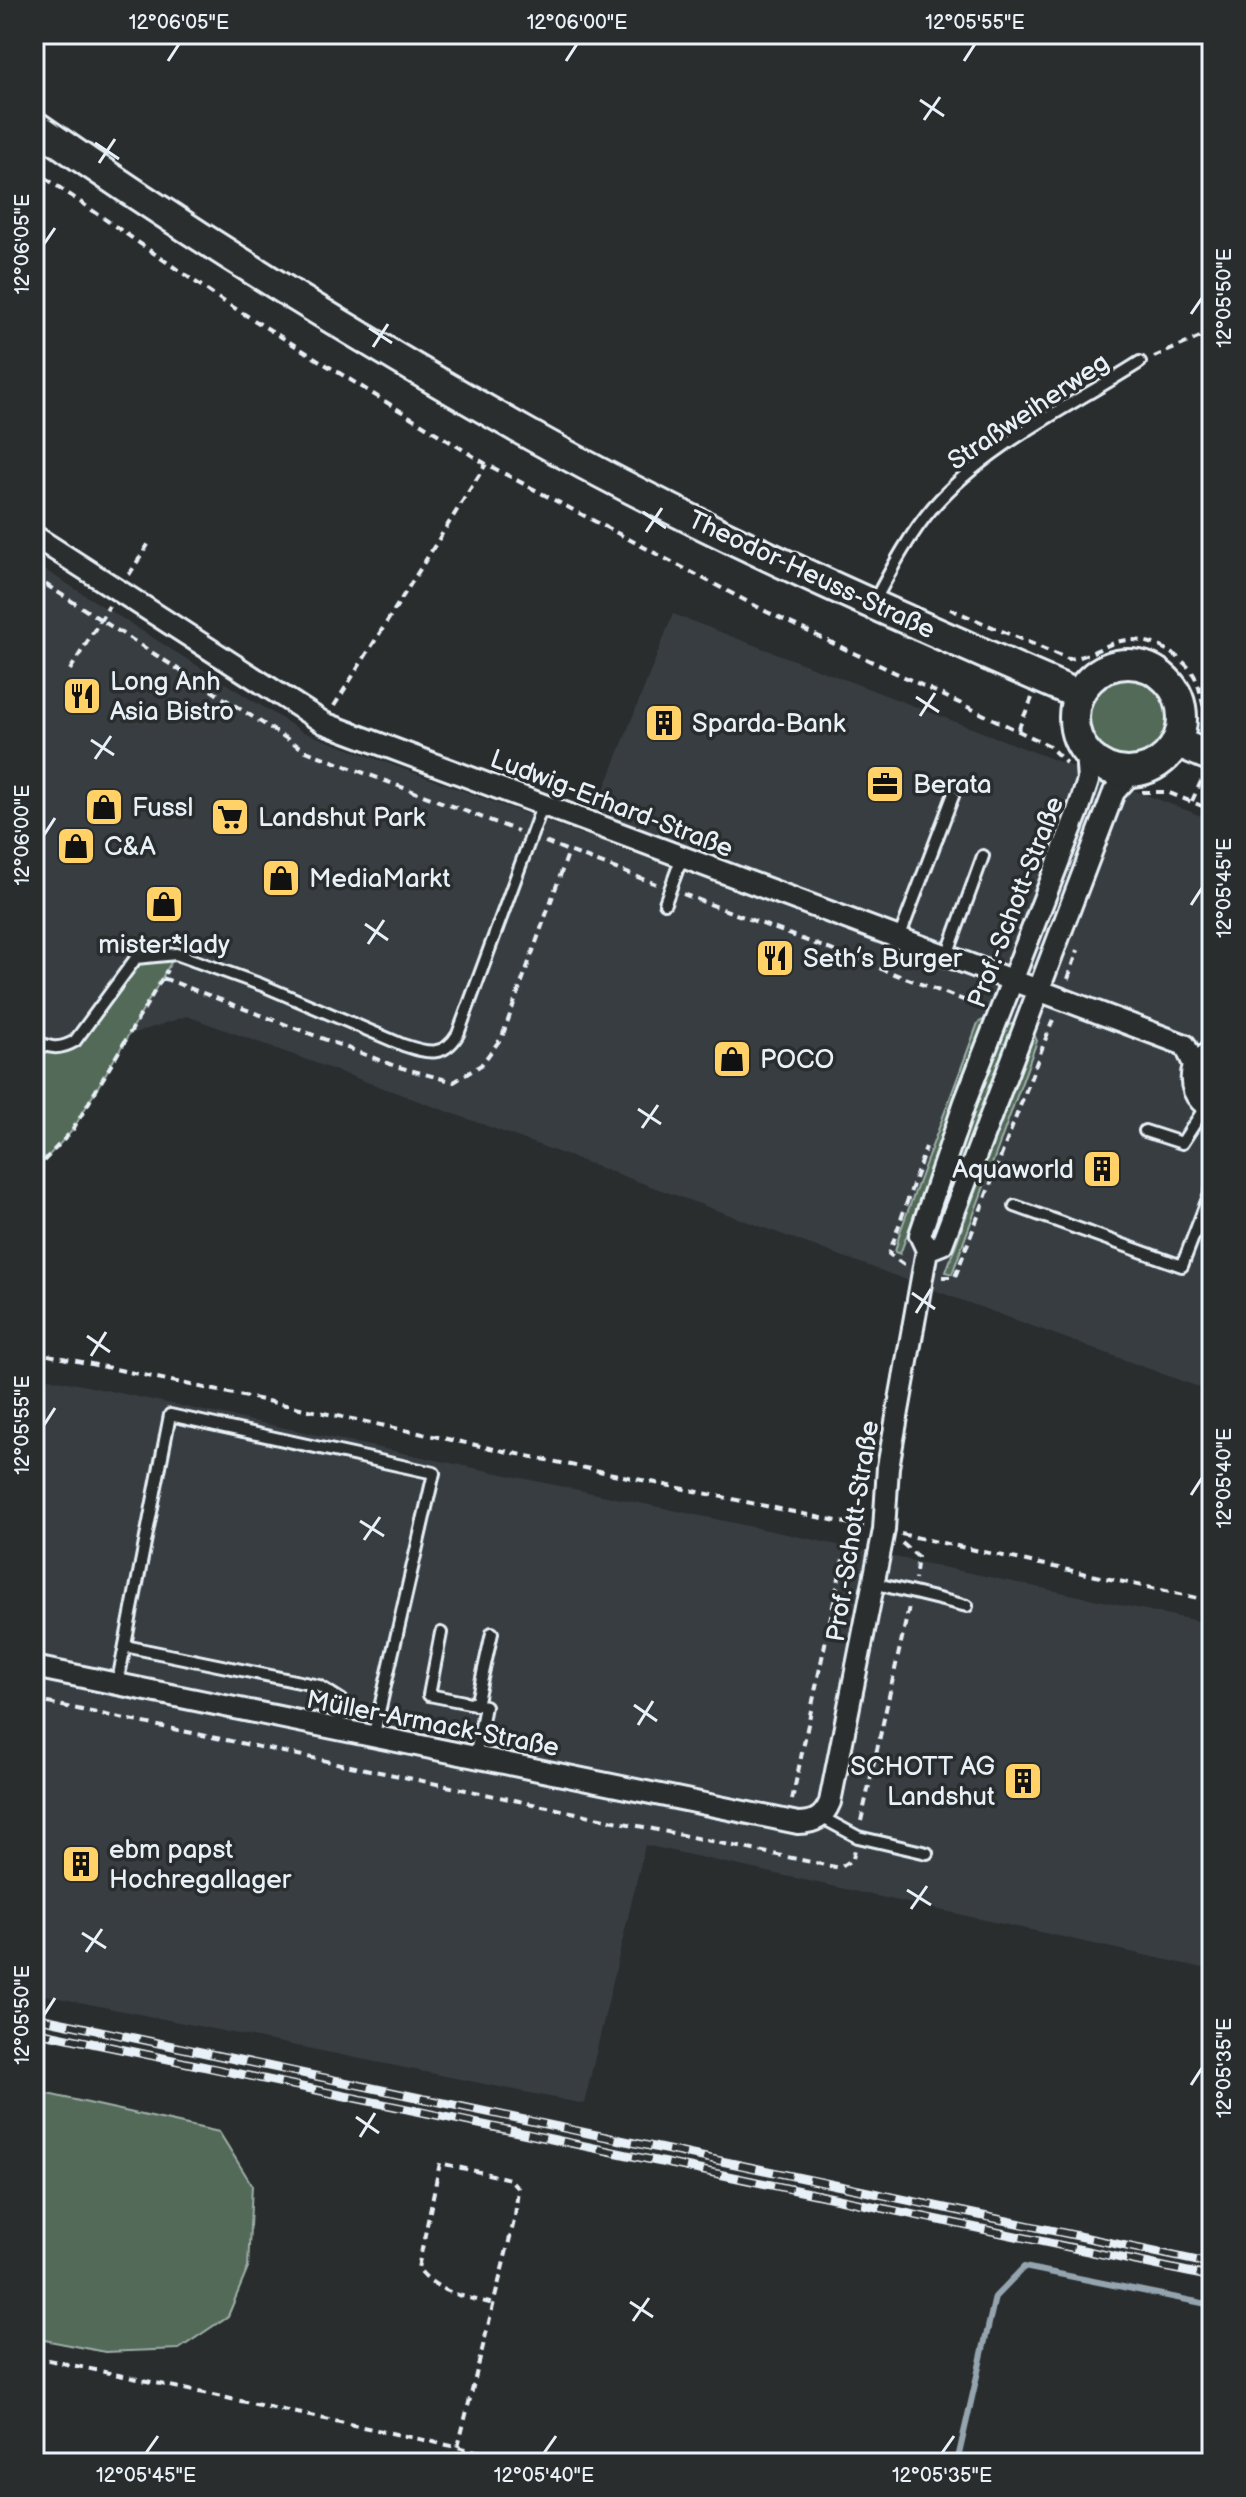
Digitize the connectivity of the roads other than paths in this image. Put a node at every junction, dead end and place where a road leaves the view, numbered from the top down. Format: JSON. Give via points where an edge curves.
{"nodes":[{"id":1,"x":34,"y":125,"type":"edge"},
{"id":2,"x":47,"y":138,"type":"edge"},
{"id":3,"x":1140,"y":362,"type":"road end"},
{"id":4,"x":34,"y":536,"type":"edge"},
{"id":5,"x":873,"y":604,"type":"junction"},
{"id":6,"x":1079,"y":695,"type":"junction"},
{"id":7,"x":1176,"y":742,"type":"junction"},
{"id":8,"x":1086,"y":751,"type":"junction"},
{"id":9,"x":1212,"y":757,"type":"edge"},
{"id":10,"x":1133,"y":771,"type":"junction"},
{"id":11,"x":953,"y":796,"type":"dead end"},
{"id":12,"x":543,"y":804,"type":"junction"},
{"id":13,"x":983,"y":856,"type":"dead end"},
{"id":14,"x":682,"y":857,"type":"junction"},
{"id":15,"x":665,"y":903,"type":"dead end"},
{"id":16,"x":899,"y":938,"type":"junction"},
{"id":17,"x":946,"y":958,"type":"junction"},
{"id":18,"x":1012,"y":983,"type":"junction"},
{"id":19,"x":1039,"y":991,"type":"junction"},
{"id":20,"x":34,"y":1039,"type":"edge"},
{"id":21,"x":1212,"y":1050,"type":"edge"},
{"id":22,"x":1194,"y":1065,"type":"junction"},
{"id":23,"x":1209,"y":1107,"type":"edge"},
{"id":24,"x":1145,"y":1131,"type":"dead end"},
{"id":25,"x":1212,"y":1188,"type":"edge"},
{"id":26,"x":1015,"y":1206,"type":"dead end"},
{"id":27,"x":927,"y":1250,"type":"junction"},
{"id":28,"x":873,"y":1583,"type":"junction"},
{"id":29,"x":967,"y":1606,"type":"dead end"},
{"id":30,"x":441,"y":1633,"type":"dead end"},
{"id":31,"x":492,"y":1633,"type":"dead end"},
{"id":32,"x":125,"y":1646,"type":"junction"},
{"id":33,"x":34,"y":1667,"type":"edge"},
{"id":34,"x":117,"y":1686,"type":"junction"},
{"id":35,"x":476,"y":1705,"type":"junction"},
{"id":36,"x":338,"y":1730,"type":"junction"},
{"id":37,"x":373,"y":1738,"type":"junction"},
{"id":38,"x":475,"y":1758,"type":"junction"},
{"id":39,"x":821,"y":1817,"type":"junction"},
{"id":40,"x":927,"y":1853,"type":"dead end"}],
"edges":[{"from":1,"to":2,"type":"main road","name":"Theodor-Heuss-Straße"},
{"from":2,"to":5,"type":"main road","name":"Theodor-Heuss-Straße","via":[[352,331],[534,436]]},
{"from":3,"to":5,"type":"lane","name":"Straßweiherweg","via":[[963,478],[931,509]]},
{"from":4,"to":12,"type":"street","name":"Ludwig-Erhard-Straße","via":[[324,723]]},
{"from":5,"to":6,"type":"main road","name":"Theodor-Heuss-Straße"},
{"from":6,"to":7,"type":"main road","via":[[1094,676],[1115,665],[1151,669],[1177,695],[1182,719]]},
{"from":6,"to":8,"type":"main road","via":[[1075,724]]},
{"from":7,"to":9,"type":"main road"},
{"from":7,"to":10,"type":"main road","via":[[1158,762]]},
{"from":8,"to":10,"type":"main road","via":[[1107,767]]},
{"from":8,"to":18,"type":"street","name":"Prof.-Schott-Straße","via":[[1085,790]]},
{"from":10,"to":19,"type":"street","name":"Prof.-Schott-Straße","via":[[1111,799]]},
{"from":11,"to":16,"type":"lane"},
{"from":12,"to":14,"type":"street","name":"Ludwig-Erhard-Straße"},
{"from":12,"to":20,"type":"lane","via":[[458,1034],[440,1052],[424,1053],[176,954],[136,958],[75,1041],[65,1047]]},
{"from":13,"to":17,"type":"lane"},
{"from":14,"to":15,"type":"lane"},
{"from":14,"to":16,"type":"street","name":"Ludwig-Erhard-Straße"},
{"from":16,"to":17,"type":"street","name":"Ludwig-Erhard-Straße"},
{"from":17,"to":18,"type":"street","name":"Ludwig-Erhard-Straße"},
{"from":18,"to":19,"type":"street","name":"Ludwig-Erhard-Straße"},
{"from":18,"to":27,"type":"street","name":"Prof.-Schott-Straße","via":[[920,1235]]},
{"from":19,"to":22,"type":"street","name":"Ludwig-Erhard-Straße","via":[[1185,1045]]},
{"from":19,"to":27,"type":"street","name":"Prof.-Schott-Straße","via":[[942,1244]]},
{"from":21,"to":22,"type":"street"},
{"from":22,"to":23,"type":"street","via":[[1194,1092]]},
{"from":23,"to":24,"type":"lane","via":[[1182,1143]]},
{"from":25,"to":26,"type":"lane","via":[[1182,1266]]},
{"from":27,"to":28,"type":"street","name":"Prof.-Schott-Straße"},
{"from":28,"to":29,"type":"lane"},
{"from":28,"to":39,"type":"street","name":"Prof.-Schott-Straße","via":[[830,1802]]},
{"from":30,"to":35,"type":"lane","via":[[429,1695]]},
{"from":31,"to":35,"type":"lane"},
{"from":32,"to":34,"type":"lane"},
{"from":32,"to":36,"type":"lane","via":[[319,1686],[341,1700]]},
{"from":32,"to":37,"type":"lane","via":[[170,1415],[434,1473]]},
{"from":33,"to":34,"type":"street","name":"Müller-Armack-Straße"},
{"from":34,"to":36,"type":"street","name":"Müller-Armack-Straße"},
{"from":35,"to":38,"type":"lane","via":[[485,1706]]},
{"from":36,"to":37,"type":"street","name":"Müller-Armack-Straße"},
{"from":37,"to":38,"type":"street","name":"Müller-Armack-Straße"},
{"from":38,"to":39,"type":"street","name":"Müller-Armack-Straße","via":[[798,1823]]},
{"from":39,"to":40,"type":"lane","via":[[858,1837]]}]}
